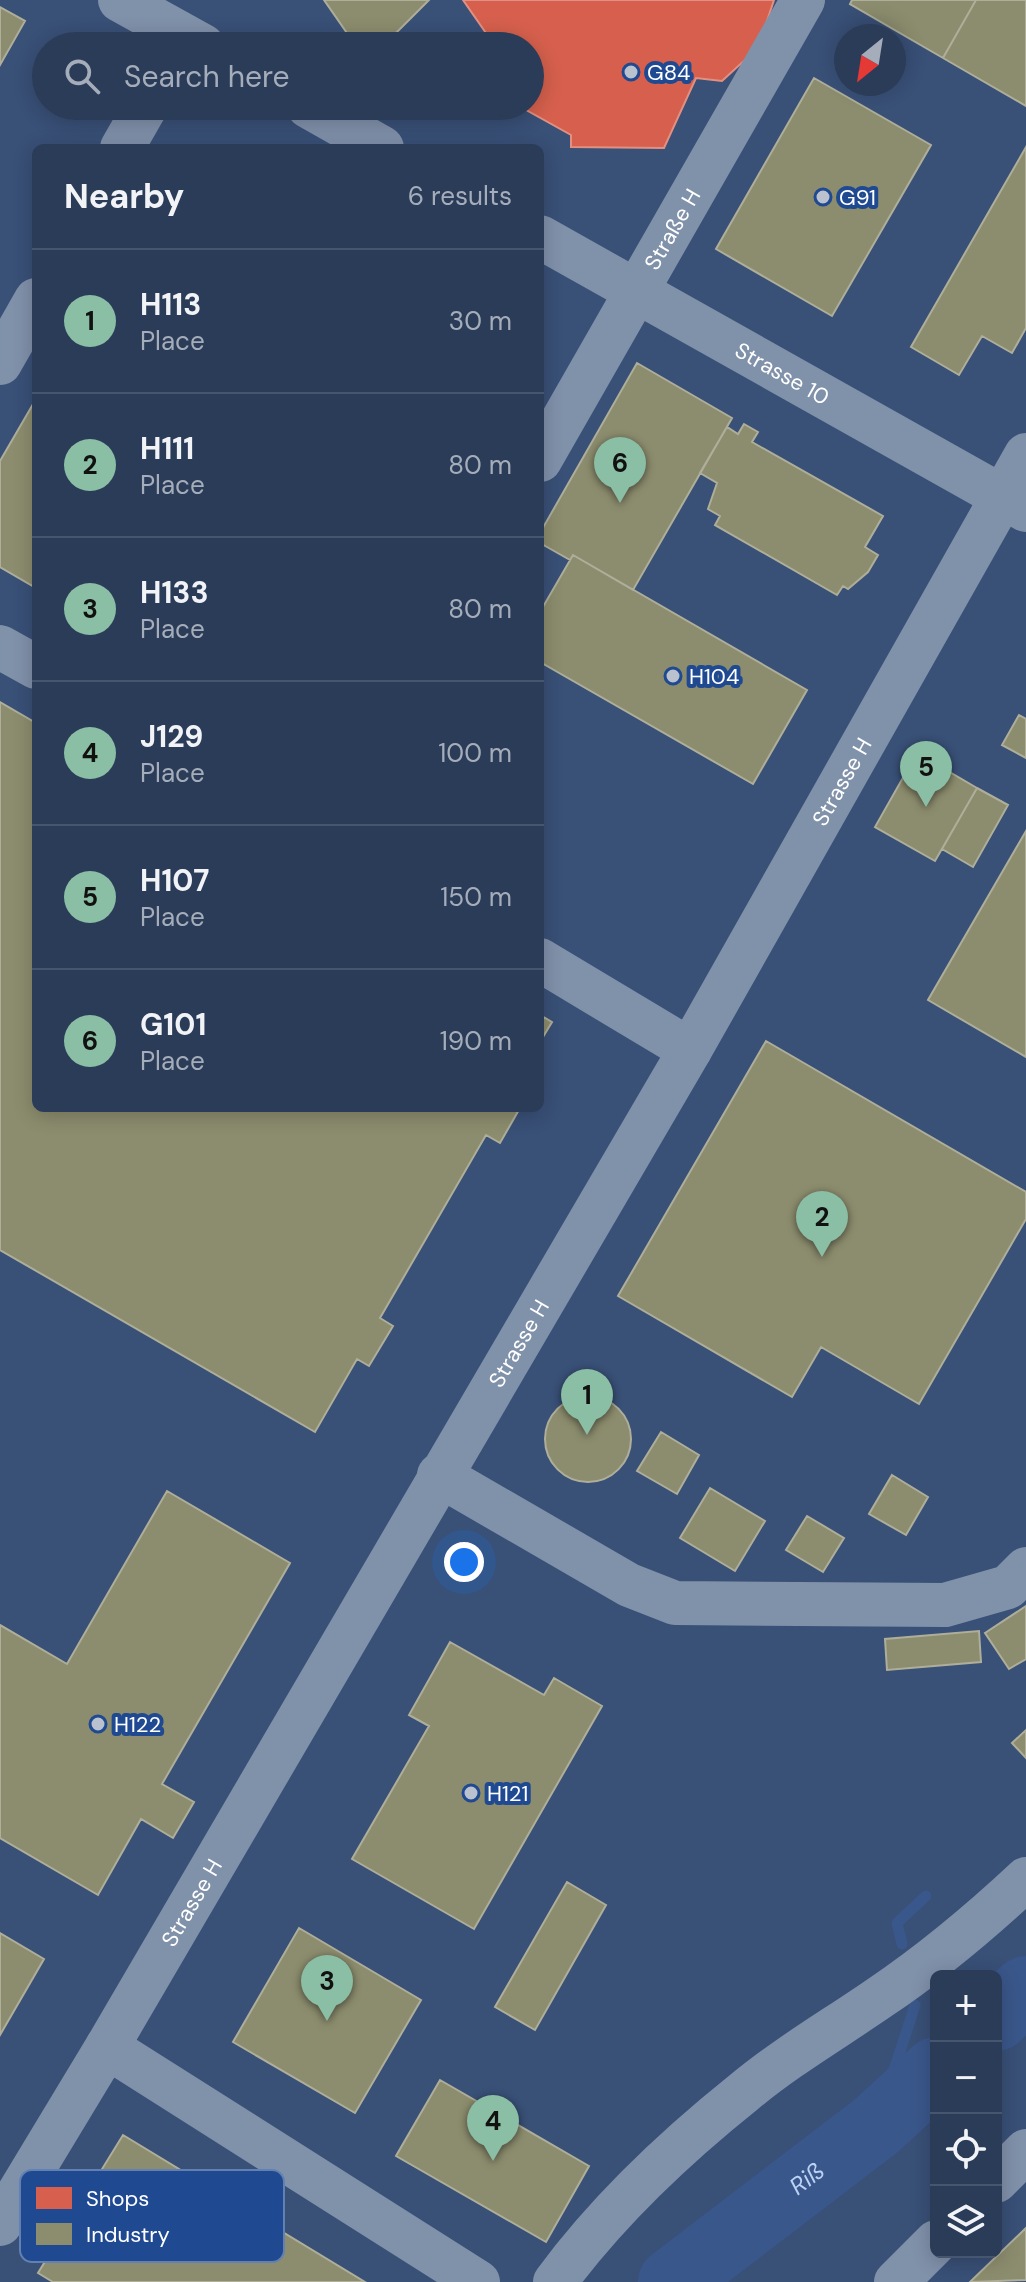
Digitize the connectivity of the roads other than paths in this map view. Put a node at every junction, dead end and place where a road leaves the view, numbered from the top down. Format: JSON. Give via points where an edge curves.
{"nodes":[{"id":1,"x":120,"y":0,"type":"edge"},
{"id":2,"x":803,"y":0,"type":"edge"},
{"id":3,"x":171,"y":32,"type":"edge"},
{"id":4,"x":138,"y":120,"type":"edge"},
{"id":5,"x":333,"y":120,"type":"edge"},
{"id":6,"x":124,"y":144,"type":"edge"},
{"id":7,"x":375,"y":144,"type":"edge"},
{"id":8,"x":544,"y":239,"type":"edge"},
{"id":9,"x":636,"y":291,"type":"junction"},
{"id":10,"x":32,"y":307,"type":"edge"},
{"id":11,"x":0,"y":363,"type":"edge"},
{"id":12,"x":544,"y":453,"type":"edge"},
{"id":13,"x":1026,"y":455,"type":"edge"},
{"id":14,"x":1014,"y":503,"type":"edge"},
{"id":15,"x":0,"y":647,"type":"edge"},
{"id":16,"x":32,"y":665,"type":"edge"},
{"id":17,"x":544,"y":962,"type":"edge"},
{"id":18,"x":690,"y":1050,"type":"junction"},
{"id":19,"x":439,"y":1475,"type":"junction"},
{"id":20,"x":1026,"y":1569,"type":"edge"},
{"id":21,"x":1026,"y":1879,"type":"edge"},
{"id":22,"x":107,"y":2047,"type":"junction"},
{"id":23,"x":1026,"y":2151,"type":"edge"},
{"id":24,"x":33,"y":2170,"type":"edge"},
{"id":25,"x":1002,"y":2175,"type":"edge"},
{"id":26,"x":20,"y":2191,"type":"edge"},
{"id":27,"x":0,"y":2224,"type":"edge"},
{"id":28,"x":930,"y":2248,"type":"edge"},
{"id":29,"x":478,"y":2282,"type":"edge"},
{"id":30,"x":555,"y":2282,"type":"edge"},
{"id":31,"x":896,"y":2282,"type":"edge"}],
"edges":[{"from":1,"to":3,"type":"lane"},
{"from":2,"to":9,"type":"lane","name":"Straße H"},
{"from":4,"to":6,"type":"lane"},
{"from":5,"to":7,"type":"lane"},
{"from":8,"to":9,"type":"lane","name":"Strasse 10"},
{"from":9,"to":12,"type":"lane","name":"Straße H"},
{"from":9,"to":14,"type":"lane","name":"Strasse 10"},
{"from":10,"to":11,"type":"lane"},
{"from":13,"to":14,"type":"lane","name":"Strasse H"},
{"from":14,"to":18,"type":"lane","name":"Strasse H"},
{"from":15,"to":16,"type":"lane"},
{"from":17,"to":18,"type":"lane"},
{"from":18,"to":19,"type":"lane","name":"Strasse H"},
{"from":19,"to":20,"type":"lane","via":[[629,1585],[675,1603],[945,1605],[1008,1587]]},
{"from":19,"to":22,"type":"lane","name":"Strasse H"},
{"from":21,"to":30,"type":"lane","via":[[883,1995],[745,2090],[642,2180]]},
{"from":22,"to":24,"type":"lane","name":"Strasse H"},
{"from":22,"to":29,"type":"lane"},
{"from":23,"to":25,"type":"lane"},
{"from":26,"to":27,"type":"lane","name":"Strasse H"},
{"from":28,"to":31,"type":"lane"}]}
